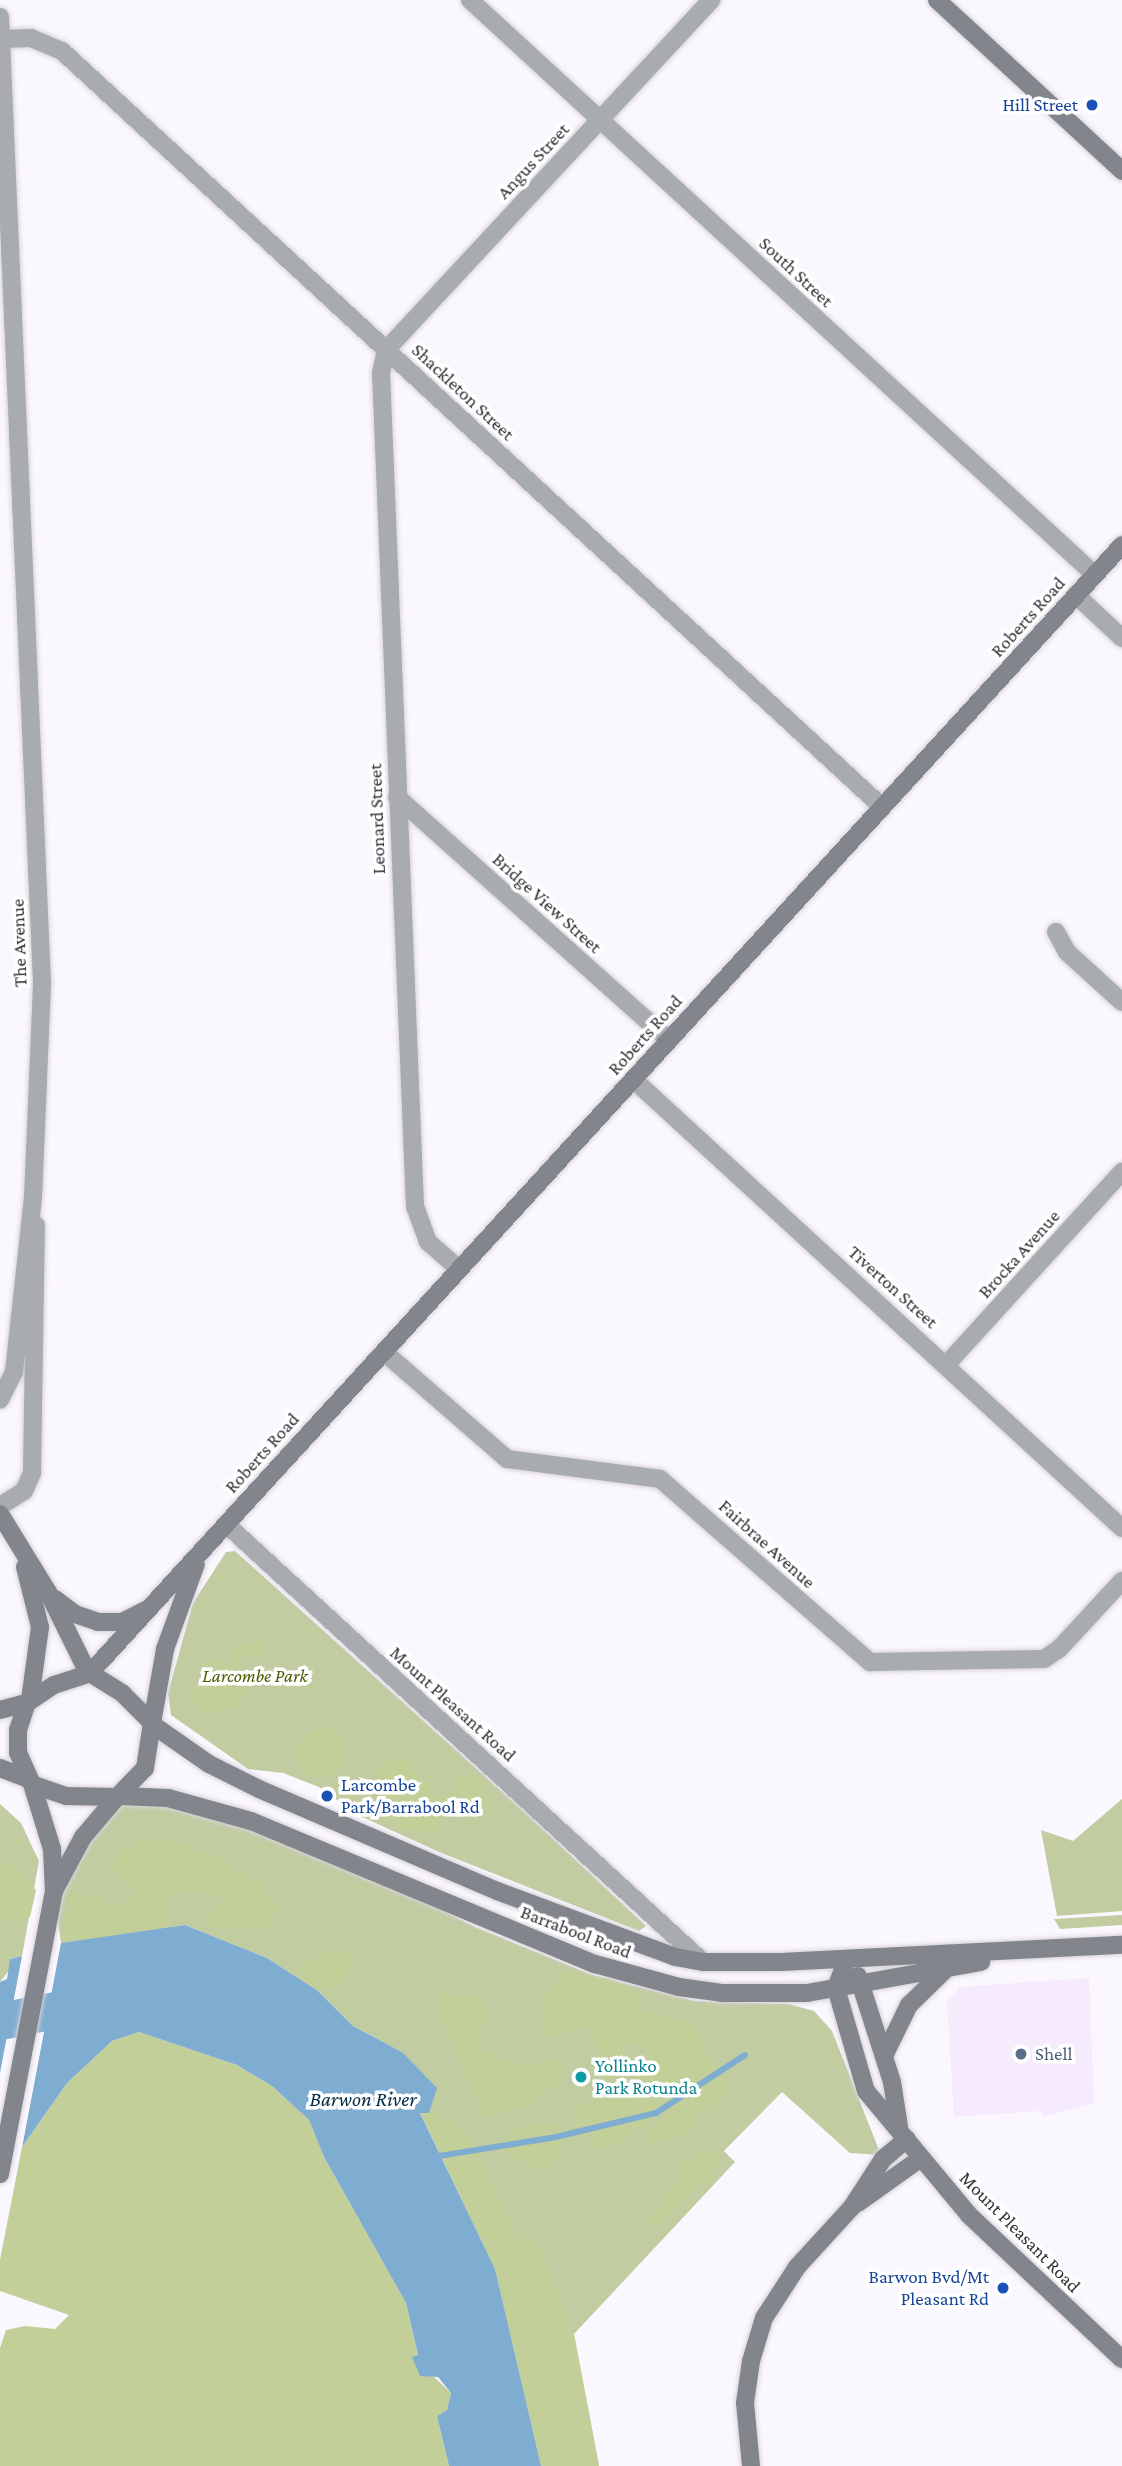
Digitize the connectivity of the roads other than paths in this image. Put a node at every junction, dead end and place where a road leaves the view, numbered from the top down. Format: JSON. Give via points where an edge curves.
{"nodes":[{"id":1,"x":470,"y":0,"type":"edge"},
{"id":2,"x":711,"y":0,"type":"edge"},
{"id":3,"x":937,"y":0,"type":"edge"},
{"id":4,"x":0,"y":17,"type":"edge"},
{"id":5,"x":2,"y":39,"type":"junction"},
{"id":6,"x":600,"y":120,"type":"junction"},
{"id":7,"x":1122,"y":171,"type":"edge"},
{"id":8,"x":386,"y":350,"type":"junction"},
{"id":9,"x":1122,"y":545,"type":"edge"},
{"id":10,"x":1095,"y":575,"type":"junction"},
{"id":11,"x":1076,"y":595,"type":"junction"},
{"id":12,"x":1122,"y":638,"type":"edge"},
{"id":13,"x":397,"y":797,"type":"junction"},
{"id":14,"x":882,"y":807,"type":"junction"},
{"id":15,"x":1056,"y":932,"type":"dead end"},
{"id":16,"x":1122,"y":1002,"type":"edge"},
{"id":17,"x":669,"y":1040,"type":"junction"},
{"id":18,"x":633,"y":1079,"type":"junction"},
{"id":19,"x":1122,"y":1172,"type":"edge"},
{"id":20,"x":33,"y":1197,"type":"junction"},
{"id":21,"x":459,"y":1269,"type":"junction"},
{"id":22,"x":384,"y":1352,"type":"junction"},
{"id":23,"x":947,"y":1364,"type":"junction"},
{"id":24,"x":0,"y":1400,"type":"edge"},
{"id":25,"x":0,"y":1506,"type":"edge"},
{"id":26,"x":0,"y":1514,"type":"edge"},
{"id":27,"x":226,"y":1524,"type":"junction"},
{"id":28,"x":1122,"y":1528,"type":"edge"},
{"id":29,"x":19,"y":1550,"type":"junction"},
{"id":30,"x":200,"y":1554,"type":"junction"},
{"id":31,"x":1122,"y":1581,"type":"edge"},
{"id":32,"x":48,"y":1592,"type":"junction"},
{"id":33,"x":157,"y":1601,"type":"junction"},
{"id":34,"x":89,"y":1673,"type":"junction"},
{"id":35,"x":29,"y":1702,"type":"junction"},
{"id":36,"x":0,"y":1710,"type":"edge"},
{"id":37,"x":152,"y":1724,"type":"junction"},
{"id":38,"x":0,"y":1768,"type":"edge"},
{"id":39,"x":30,"y":1782,"type":"junction"},
{"id":40,"x":119,"y":1796,"type":"junction"},
{"id":41,"x":54,"y":1892,"type":"junction"},
{"id":42,"x":653,"y":1915,"type":"junction"},
{"id":43,"x":631,"y":1944,"type":"junction"},
{"id":44,"x":1122,"y":1945,"type":"edge"},
{"id":45,"x":1036,"y":1951,"type":"junction"},
{"id":46,"x":847,"y":1959,"type":"junction"},
{"id":47,"x":703,"y":1962,"type":"junction"},
{"id":48,"x":946,"y":1969,"type":"junction"},
{"id":49,"x":863,"y":1985,"type":"junction"},
{"id":50,"x":835,"y":1988,"type":"junction"},
{"id":51,"x":884,"y":2056,"type":"junction"},
{"id":52,"x":903,"y":2132,"type":"junction"},
{"id":53,"x":921,"y":2158,"type":"junction"},
{"id":54,"x":0,"y":2174,"type":"edge"},
{"id":55,"x":852,"y":2207,"type":"junction"},
{"id":56,"x":1122,"y":2359,"type":"edge"},
{"id":57,"x":751,"y":2466,"type":"edge"}],
"edges":[{"from":1,"to":6,"type":"street","name":"South Street"},
{"from":2,"to":6,"type":"street","name":"Angus Street"},
{"from":3,"to":7,"type":"street"},
{"from":4,"to":5,"type":"street","name":"The Avenue"},
{"from":5,"to":8,"type":"street","name":"Shackleton Street","via":[[31,38],[62,51]]},
{"from":5,"to":20,"type":"street","name":"The Avenue","via":[[42,984]]},
{"from":6,"to":8,"type":"street","name":"Angus Street"},
{"from":6,"to":10,"type":"street","name":"South Street"},
{"from":8,"to":13,"type":"street","name":"Leonard Street","via":[[380,406]]},
{"from":8,"to":14,"type":"street","name":"Shackleton Street"},
{"from":9,"to":10,"type":"street","name":"Roberts Road"},
{"from":10,"to":11,"type":"street","name":"Roberts Road"},
{"from":11,"to":12,"type":"street"},
{"from":11,"to":14,"type":"street","name":"Roberts Road"},
{"from":13,"to":17,"type":"street","name":"Bridge View Street"},
{"from":13,"to":21,"type":"street","name":"Leonard Street","via":[[415,1207],[429,1242]]},
{"from":14,"to":17,"type":"street","name":"Roberts Road"},
{"from":15,"to":16,"type":"street","via":[[1067,952]]},
{"from":17,"to":18,"type":"street","name":"Roberts Road"},
{"from":18,"to":21,"type":"street","name":"Roberts Road"},
{"from":18,"to":23,"type":"street","name":"Tiverton Street"},
{"from":19,"to":23,"type":"street","name":"Brocka Avenue"},
{"from":20,"to":24,"type":"street","name":"The Avenue","via":[[14,1372]]},
{"from":20,"to":25,"type":"street","name":"The Avenue","via":[[38,1272],[32,1473],[24,1490]]},
{"from":21,"to":22,"type":"street","name":"Roberts Road"},
{"from":22,"to":27,"type":"street","name":"Roberts Road"},
{"from":22,"to":31,"type":"street","name":"Fairbrae Avenue","via":[[507,1459],[660,1479],[870,1662],[1044,1659],[1059,1649]]},
{"from":23,"to":28,"type":"street","name":"Tiverton Street"},
{"from":26,"to":29,"type":"street"},
{"from":27,"to":30,"type":"street","name":"Roberts Road"},
{"from":27,"to":42,"type":"street","name":"Mount Pleasant Road"},
{"from":29,"to":32,"type":"street"},
{"from":29,"to":35,"type":"street","via":[[40,1627]]},
{"from":30,"to":33,"type":"street","name":"Roberts Road"},
{"from":30,"to":37,"type":"street","name":"Roberts Road","via":[[162,1660]]},
{"from":32,"to":33,"type":"street","via":[[75,1614],[98,1622],[128,1620]]},
{"from":32,"to":34,"type":"street"},
{"from":33,"to":34,"type":"street","name":"Roberts Road"},
{"from":34,"to":35,"type":"street","via":[[54,1685]]},
{"from":34,"to":37,"type":"street","via":[[123,1694]]},
{"from":35,"to":36,"type":"street"},
{"from":35,"to":39,"type":"street","via":[[17,1744]]},
{"from":37,"to":40,"type":"street","via":[[145,1769]]},
{"from":37,"to":43,"type":"street","name":"Barrabool Road","via":[[236,1779]]},
{"from":38,"to":39,"type":"street"},
{"from":39,"to":40,"type":"street","via":[[66,1796]]},
{"from":39,"to":41,"type":"street","via":[[52,1849]]},
{"from":40,"to":41,"type":"street","via":[[83,1837]]},
{"from":40,"to":50,"type":"street","name":"Barrabool Road","via":[[168,1798],[251,1821],[622,1973],[722,1993]]},
{"from":41,"to":54,"type":"street"},
{"from":42,"to":43,"type":"street","via":[[661,1930],[658,1938]]},
{"from":42,"to":47,"type":"street","name":"Mount Pleasant Road"},
{"from":43,"to":47,"type":"street","name":"Barrabool Road"},
{"from":44,"to":45,"type":"street","name":"Barrabool Road"},
{"from":45,"to":46,"type":"street","name":"Barrabool Road"},
{"from":45,"to":48,"type":"street","name":"Barrabool Road"},
{"from":46,"to":47,"type":"street","name":"Barrabool Road"},
{"from":46,"to":49,"type":"street","name":"Mount Pleasant Road"},
{"from":46,"to":50,"type":"street"},
{"from":48,"to":49,"type":"street","name":"Barrabool Road"},
{"from":48,"to":51,"type":"street","via":[[909,2005]]},
{"from":49,"to":50,"type":"street","name":"Barrabool Road"},
{"from":49,"to":51,"type":"street","name":"Mount Pleasant Road"},
{"from":50,"to":52,"type":"street","name":"Mount Pleasant Road","via":[[866,2091]]},
{"from":51,"to":52,"type":"street","name":"Mount Pleasant Road"},
{"from":52,"to":53,"type":"street","name":"Mount Pleasant Road"},
{"from":52,"to":55,"type":"street"},
{"from":53,"to":55,"type":"street"},
{"from":53,"to":56,"type":"street","name":"Mount Pleasant Road","via":[[1008,2254]]},
{"from":55,"to":57,"type":"street","via":[[797,2267],[764,2318],[745,2403]]}]}
